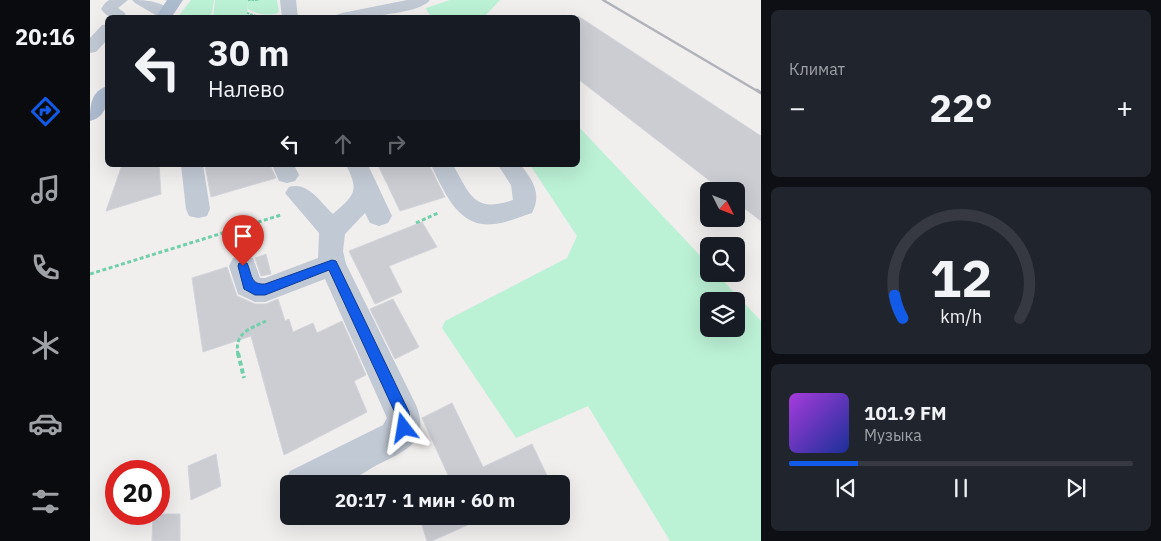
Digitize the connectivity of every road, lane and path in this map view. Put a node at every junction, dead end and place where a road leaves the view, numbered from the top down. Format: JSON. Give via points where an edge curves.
{"nodes":[{"id":1,"x":120,"y":0,"type":"edge"},
{"id":2,"x":140,"y":0,"type":"edge"},
{"id":3,"x":175,"y":0,"type":"edge"},
{"id":4,"x":248,"y":0,"type":"edge"},
{"id":5,"x":259,"y":0,"type":"edge"},
{"id":6,"x":288,"y":0,"type":"edge"},
{"id":7,"x":412,"y":4,"type":"edge"},
{"id":8,"x":247,"y":13,"type":"dead end"},
{"id":9,"x":118,"y":15,"type":"edge"},
{"id":10,"x":162,"y":15,"type":"edge"},
{"id":11,"x":165,"y":15,"type":"edge"},
{"id":12,"x":253,"y":15,"type":"edge"},
{"id":13,"x":290,"y":15,"type":"edge"},
{"id":14,"x":357,"y":15,"type":"edge"},
{"id":15,"x":105,"y":32,"type":"edge"},
{"id":16,"x":90,"y":48,"type":"edge"},
{"id":17,"x":105,"y":96,"type":"edge"},
{"id":18,"x":90,"y":115,"type":"edge"},
{"id":19,"x":192,"y":167,"type":"edge"},
{"id":20,"x":443,"y":167,"type":"edge"},
{"id":21,"x":510,"y":167,"type":"edge"},
{"id":22,"x":362,"y":175,"type":"edge"},
{"id":23,"x":294,"y":185,"type":"edge"},
{"id":24,"x":198,"y":210,"type":"dead end"},
{"id":25,"x":438,"y":213,"type":"dead end"},
{"id":26,"x":379,"y":216,"type":"dead end"},
{"id":27,"x":416,"y":223,"type":"dead end"},
{"id":28,"x":332,"y":230,"type":"junction"},
{"id":29,"x":332,"y":264,"type":"junction"},
{"id":30,"x":243,"y":266,"type":"dead end"},
{"id":31,"x":90,"y":274,"type":"edge"},
{"id":32,"x":321,"y":475,"type":"edge"}],
"edges":[{"from":1,"to":9,"type":"lane","via":[[109,9]]},
{"from":2,"to":10,"type":"lane"},
{"from":3,"to":11,"type":"main road"},
{"from":4,"to":5,"type":"path"},
{"from":6,"to":13,"type":"lane"},
{"from":7,"to":14,"type":"lane"},
{"from":8,"to":12,"type":"path"},
{"from":15,"to":16,"type":"lane"},
{"from":17,"to":18,"type":"main road"},
{"from":19,"to":24,"type":"lane"},
{"from":20,"to":21,"type":"lane","via":[[466,205],[481,215],[523,206],[527,199],[526,190]]},
{"from":22,"to":26,"type":"lane"},
{"from":22,"to":28,"type":"lane","via":[[360,201]]},
{"from":23,"to":28,"type":"lane"},
{"from":23,"to":31,"type":"path"},
{"from":25,"to":27,"type":"path"},
{"from":28,"to":29,"type":"lane"},
{"from":29,"to":30,"type":"lane","via":[[265,290],[255,290],[248,285]]},
{"from":29,"to":32,"type":"lane","via":[[404,417],[404,428],[395,437]]}]}
